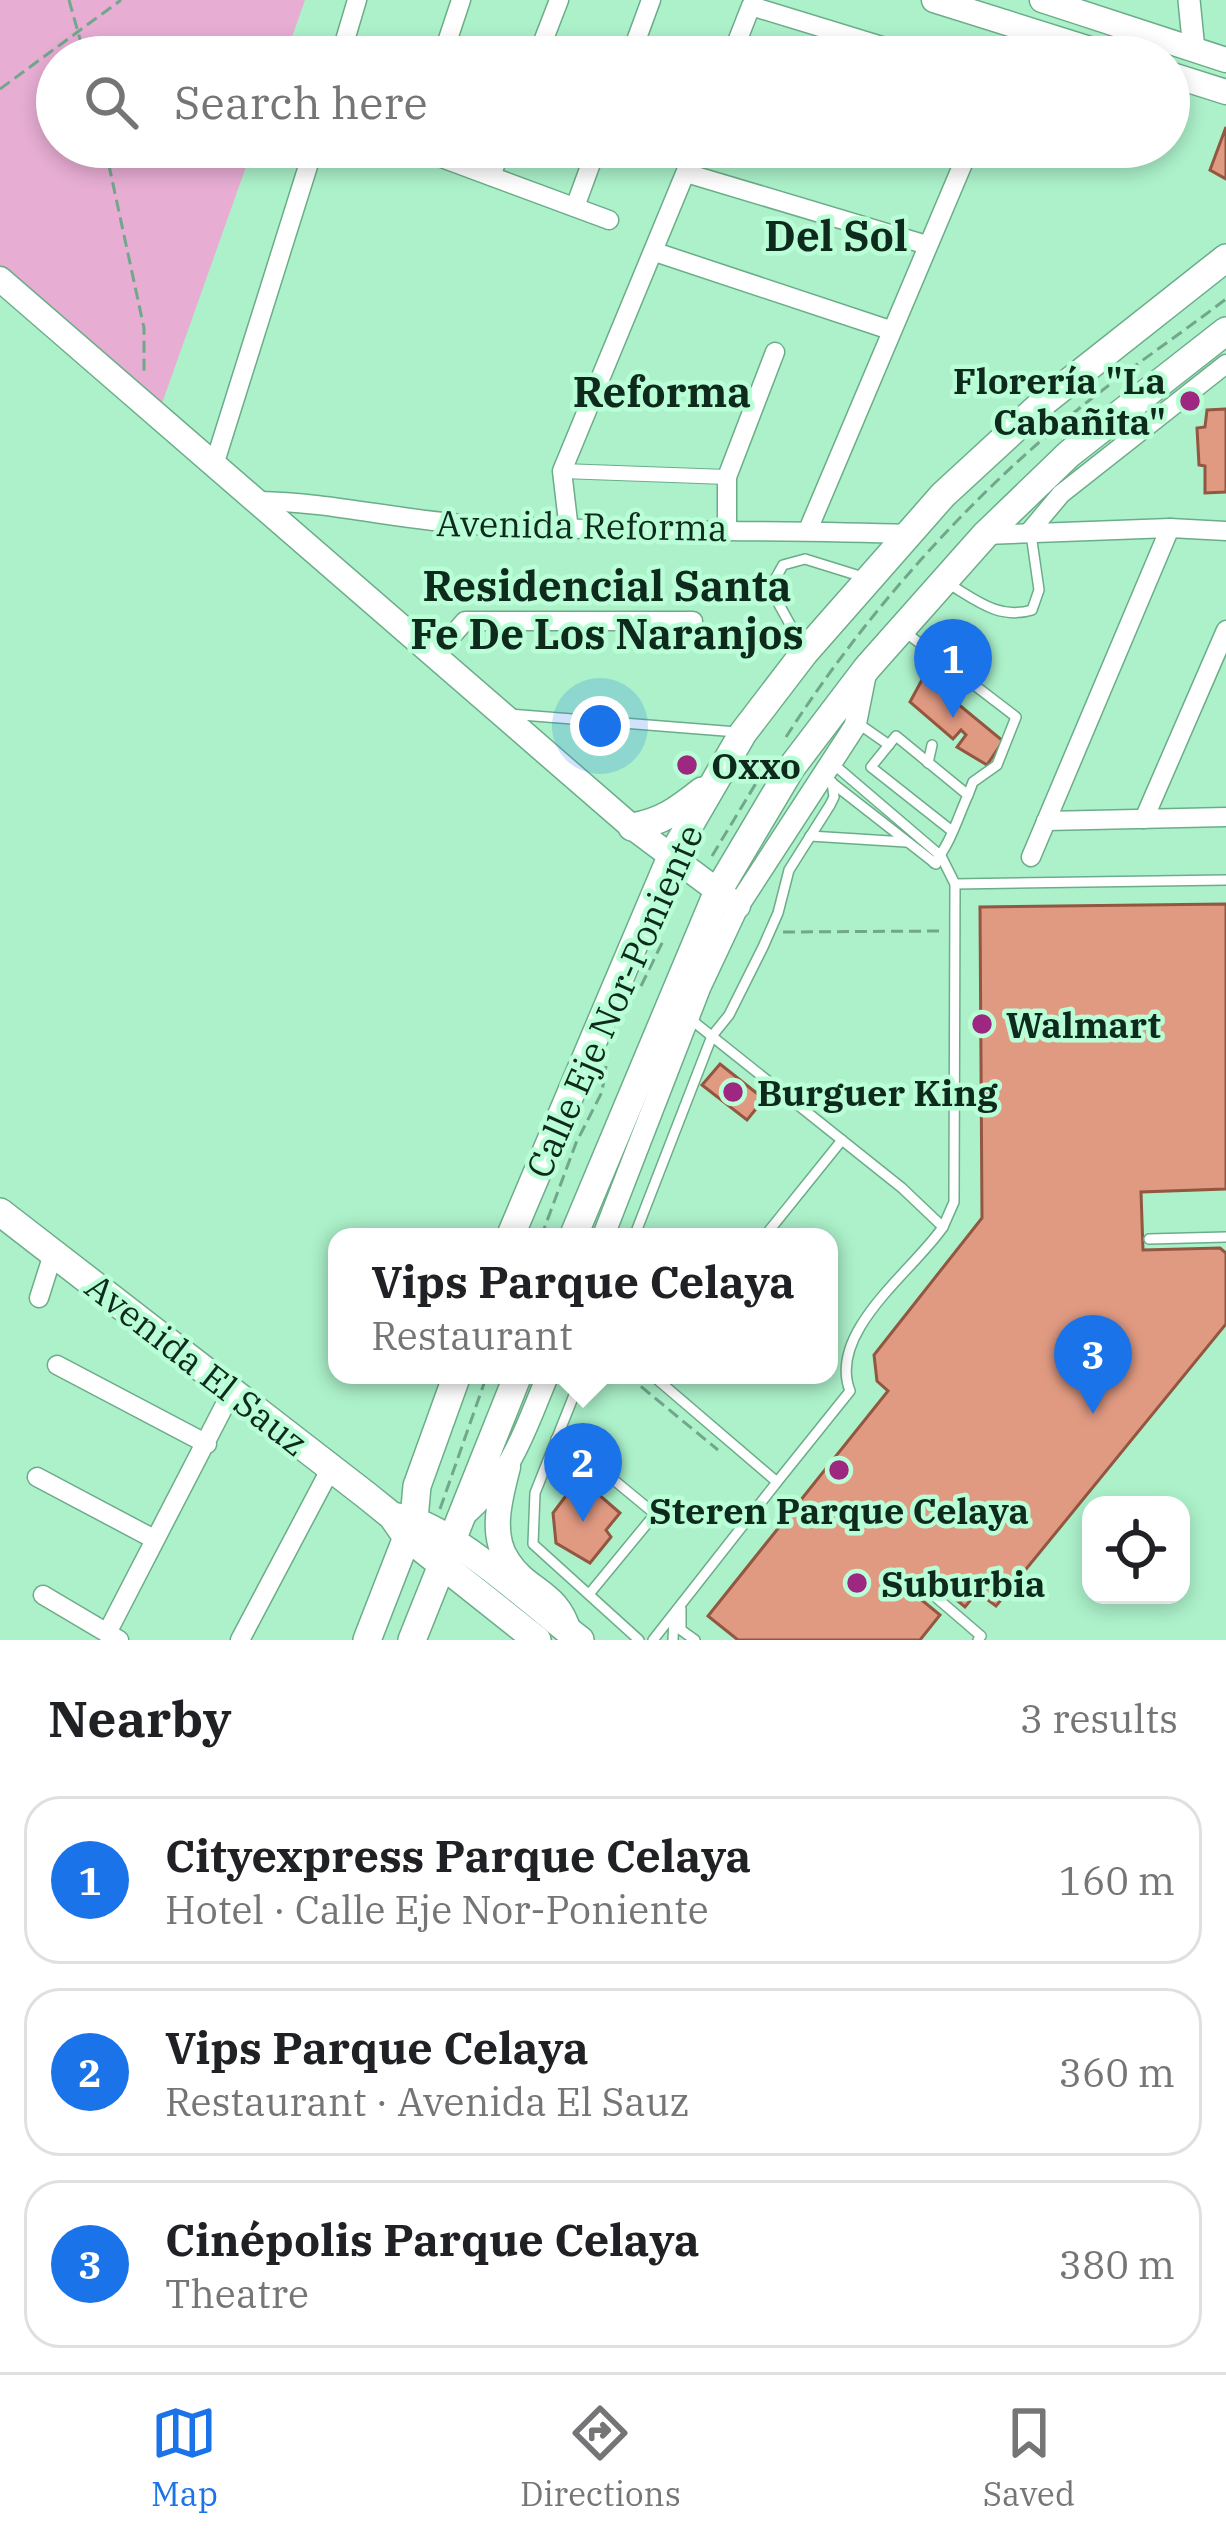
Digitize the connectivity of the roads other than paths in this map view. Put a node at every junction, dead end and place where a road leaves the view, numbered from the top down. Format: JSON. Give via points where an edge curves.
{"nodes":[{"id":1,"x":357,"y":0,"type":"edge"},
{"id":2,"x":461,"y":0,"type":"edge"},
{"id":3,"x":559,"y":0,"type":"edge"},
{"id":4,"x":651,"y":0,"type":"edge"},
{"id":5,"x":934,"y":0,"type":"edge"},
{"id":6,"x":1042,"y":0,"type":"edge"},
{"id":7,"x":1189,"y":0,"type":"edge"},
{"id":8,"x":346,"y":36,"type":"edge"},
{"id":9,"x":449,"y":36,"type":"edge"},
{"id":10,"x":545,"y":36,"type":"edge"},
{"id":11,"x":638,"y":36,"type":"edge"},
{"id":12,"x":739,"y":36,"type":"edge"},
{"id":13,"x":848,"y":36,"type":"edge"},
{"id":14,"x":1048,"y":36,"type":"edge"},
{"id":15,"x":1151,"y":36,"type":"edge"},
{"id":16,"x":1190,"y":49,"type":"edge"},
{"id":17,"x":1194,"y":50,"type":"junction"},
{"id":18,"x":1226,"y":60,"type":"edge"},
{"id":19,"x":1190,"y":81,"type":"edge"},
{"id":20,"x":1226,"y":92,"type":"edge"},
{"id":21,"x":308,"y":168,"type":"edge"},
{"id":22,"x":469,"y":168,"type":"edge"},
{"id":23,"x":494,"y":168,"type":"edge"},
{"id":24,"x":589,"y":168,"type":"edge"},
{"id":25,"x":688,"y":168,"type":"edge"},
{"id":26,"x":961,"y":168,"type":"edge"},
{"id":27,"x":686,"y":173,"type":"junction"},
{"id":28,"x":491,"y":176,"type":"junction"},
{"id":29,"x":575,"y":207,"type":"junction"},
{"id":30,"x":609,"y":220,"type":"dead end"},
{"id":31,"x":927,"y":245,"type":"junction"},
{"id":32,"x":655,"y":252,"type":"junction"},
{"id":33,"x":1226,"y":258,"type":"edge"},
{"id":34,"x":0,"y":279,"type":"edge"},
{"id":35,"x":890,"y":331,"type":"junction"},
{"id":36,"x":1226,"y":331,"type":"edge"},
{"id":37,"x":775,"y":352,"type":"dead end"},
{"id":38,"x":1226,"y":364,"type":"edge"},
{"id":39,"x":215,"y":462,"type":"junction"},
{"id":40,"x":562,"y":471,"type":"junction"},
{"id":41,"x":727,"y":477,"type":"junction"},
{"id":42,"x":259,"y":501,"type":"junction"},
{"id":43,"x":727,"y":528,"type":"junction"},
{"id":44,"x":1170,"y":528,"type":"junction"},
{"id":45,"x":569,"y":530,"type":"junction"},
{"id":46,"x":808,"y":530,"type":"junction"},
{"id":47,"x":1226,"y":530,"type":"edge"},
{"id":48,"x":1030,"y":531,"type":"junction"},
{"id":49,"x":908,"y":534,"type":"junction"},
{"id":50,"x":985,"y":535,"type":"junction"},
{"id":51,"x":868,"y":579,"type":"junction"},
{"id":52,"x":944,"y":581,"type":"junction"},
{"id":53,"x":693,"y":620,"type":"dead end"},
{"id":54,"x":901,"y":629,"type":"junction"},
{"id":55,"x":1226,"y":630,"type":"edge"},
{"id":56,"x":805,"y":652,"type":"junction"},
{"id":57,"x":434,"y":656,"type":"junction"},
{"id":58,"x":867,"y":668,"type":"junction"},
{"id":59,"x":502,"y":713,"type":"junction"},
{"id":60,"x":856,"y":722,"type":"junction"},
{"id":61,"x":742,"y":733,"type":"junction"},
{"id":62,"x":914,"y":733,"type":"dead end"},
{"id":63,"x":894,"y":742,"type":"junction"},
{"id":64,"x":932,"y":745,"type":"dead end"},
{"id":65,"x":928,"y":763,"type":"junction"},
{"id":66,"x":828,"y":773,"type":"junction"},
{"id":67,"x":714,"y":781,"type":"junction"},
{"id":68,"x":968,"y":795,"type":"junction"},
{"id":69,"x":1226,"y":817,"type":"edge"},
{"id":70,"x":1144,"y":819,"type":"junction"},
{"id":71,"x":1046,"y":821,"type":"junction"},
{"id":72,"x":632,"y":826,"type":"junction"},
{"id":73,"x":952,"y":831,"type":"junction"},
{"id":74,"x":810,"y":836,"type":"junction"},
{"id":75,"x":924,"y":841,"type":"junction"},
{"id":76,"x":908,"y":842,"type":"junction"},
{"id":77,"x":671,"y":857,"type":"junction"},
{"id":78,"x":1031,"y":857,"type":"dead end"},
{"id":79,"x":939,"y":861,"type":"junction"},
{"id":80,"x":1226,"y":880,"type":"edge"},
{"id":81,"x":955,"y":884,"type":"junction"},
{"id":82,"x":728,"y":899,"type":"junction"},
{"id":83,"x":689,"y":1018,"type":"junction"},
{"id":84,"x":712,"y":1036,"type":"junction"},
{"id":85,"x":842,"y":1140,"type":"junction"},
{"id":86,"x":0,"y":1212,"type":"edge"},
{"id":87,"x":943,"y":1227,"type":"junction"},
{"id":88,"x":514,"y":1228,"type":"edge"},
{"id":89,"x":577,"y":1228,"type":"edge"},
{"id":90,"x":607,"y":1228,"type":"edge"},
{"id":91,"x":637,"y":1228,"type":"edge"},
{"id":92,"x":771,"y":1228,"type":"edge"},
{"id":93,"x":1226,"y":1237,"type":"edge"},
{"id":94,"x":1150,"y":1239,"type":"dead end"},
{"id":95,"x":53,"y":1254,"type":"junction"},
{"id":96,"x":39,"y":1298,"type":"dead end"},
{"id":97,"x":57,"y":1365,"type":"dead end"},
{"id":98,"x":454,"y":1384,"type":"edge"},
{"id":99,"x":513,"y":1384,"type":"edge"},
{"id":100,"x":544,"y":1384,"type":"edge"},
{"id":101,"x":577,"y":1384,"type":"edge"},
{"id":102,"x":662,"y":1384,"type":"edge"},
{"id":103,"x":232,"y":1391,"type":"junction"},
{"id":104,"x":556,"y":1439,"type":"junction"},
{"id":105,"x":207,"y":1444,"type":"junction"},
{"id":106,"x":508,"y":1467,"type":"junction"},
{"id":107,"x":331,"y":1468,"type":"junction"},
{"id":108,"x":37,"y":1477,"type":"dead end"},
{"id":109,"x":777,"y":1483,"type":"junction"},
{"id":110,"x":417,"y":1486,"type":"junction"},
{"id":111,"x":366,"y":1495,"type":"junction"},
{"id":112,"x":428,"y":1532,"type":"junction"},
{"id":113,"x":154,"y":1539,"type":"junction"},
{"id":114,"x":924,"y":1588,"type":"dead end"},
{"id":115,"x":590,"y":1593,"type":"junction"},
{"id":116,"x":43,"y":1595,"type":"dead end"},
{"id":117,"x":685,"y":1599,"type":"junction"},
{"id":118,"x":674,"y":1613,"type":"junction"},
{"id":119,"x":574,"y":1636,"type":"edge"},
{"id":120,"x":113,"y":1637,"type":"edge"},
{"id":121,"x":240,"y":1640,"type":"edge"},
{"id":122,"x":367,"y":1640,"type":"edge"},
{"id":123,"x":412,"y":1640,"type":"edge"},
{"id":124,"x":537,"y":1640,"type":"edge"},
{"id":125,"x":639,"y":1640,"type":"edge"},
{"id":126,"x":653,"y":1640,"type":"edge"},
{"id":127,"x":673,"y":1640,"type":"edge"},
{"id":128,"x":695,"y":1640,"type":"edge"},
{"id":129,"x":978,"y":1640,"type":"edge"}],
"edges":[{"from":1,"to":8,"type":"street"},
{"from":2,"to":9,"type":"street"},
{"from":3,"to":10,"type":"street"},
{"from":4,"to":11,"type":"street"},
{"from":5,"to":14,"type":"main road"},
{"from":6,"to":15,"type":"main road"},
{"from":7,"to":17,"type":"street"},
{"from":12,"to":13,"type":"street","via":[[751,7]]},
{"from":16,"to":17,"type":"main road"},
{"from":17,"to":18,"type":"main road"},
{"from":19,"to":20,"type":"main road"},
{"from":21,"to":39,"type":"street"},
{"from":22,"to":28,"type":"street"},
{"from":23,"to":28,"type":"street"},
{"from":24,"to":29,"type":"street"},
{"from":25,"to":27,"type":"street"},
{"from":26,"to":31,"type":"street"},
{"from":27,"to":31,"type":"street"},
{"from":27,"to":32,"type":"street"},
{"from":28,"to":29,"type":"street"},
{"from":29,"to":30,"type":"street"},
{"from":31,"to":35,"type":"street"},
{"from":32,"to":35,"type":"street"},
{"from":32,"to":40,"type":"street"},
{"from":33,"to":49,"type":"main road","name":"Calle Eje Nor-Poniente","via":[[1045,401]]},
{"from":34,"to":39,"type":"main road"},
{"from":35,"to":46,"type":"street"},
{"from":36,"to":50,"type":"main road","name":"Calle Eje Nor-Poniente","via":[[1070,454]]},
{"from":37,"to":41,"type":"street"},
{"from":38,"to":48,"type":"street","via":[[1061,494]]},
{"from":39,"to":42,"type":"main road"},
{"from":40,"to":41,"type":"street"},
{"from":40,"to":45,"type":"street"},
{"from":41,"to":43,"type":"street"},
{"from":42,"to":45,"type":"street","name":"Avenida Reforma"},
{"from":42,"to":57,"type":"main road"},
{"from":43,"to":45,"type":"street","name":"Avenida Reforma"},
{"from":43,"to":46,"type":"street","name":"Avenida Reforma"},
{"from":44,"to":47,"type":"street"},
{"from":44,"to":48,"type":"street"},
{"from":44,"to":71,"type":"street"},
{"from":46,"to":49,"type":"street","name":"Avenida Reforma"},
{"from":48,"to":50,"type":"street"},
{"from":48,"to":52,"type":"lane","via":[[1040,590],[1032,610],[998,613]]},
{"from":49,"to":51,"type":"main road","name":"Calle Eje Nor-Poniente"},
{"from":50,"to":52,"type":"main road","name":"Calle Eje Nor-Poniente"},
{"from":51,"to":56,"type":"main road","name":"Calle Eje Nor-Poniente"},
{"from":51,"to":56,"type":"lane","via":[[805,559],[783,565],[773,583],[776,599]]},
{"from":52,"to":54,"type":"main road","name":"Calle Eje Nor-Poniente"},
{"from":53,"to":57,"type":"street","via":[[465,621]]},
{"from":54,"to":58,"type":"main road","name":"Calle Eje Nor-Poniente"},
{"from":54,"to":68,"type":"lane","via":[[1016,717],[997,765]]},
{"from":55,"to":70,"type":"street"},
{"from":56,"to":61,"type":"main road","name":"Calle Eje Nor-Poniente"},
{"from":57,"to":59,"type":"main road"},
{"from":58,"to":60,"type":"street"},
{"from":58,"to":82,"type":"main road","name":"Calle Eje Nor-Poniente","via":[[791,768]]},
{"from":59,"to":61,"type":"lane"},
{"from":59,"to":72,"type":"main road"},
{"from":60,"to":63,"type":"lane"},
{"from":60,"to":66,"type":"street"},
{"from":61,"to":67,"type":"main road","name":"Calle Eje Nor-Poniente"},
{"from":62,"to":63,"type":"lane"},
{"from":63,"to":65,"type":"lane"},
{"from":63,"to":73,"type":"lane","via":[[872,767]]},
{"from":64,"to":65,"type":"lane"},
{"from":65,"to":68,"type":"lane"},
{"from":66,"to":74,"type":"lane","via":[[830,805]]},
{"from":66,"to":75,"type":"lane"},
{"from":66,"to":76,"type":"lane"},
{"from":66,"to":82,"type":"street"},
{"from":67,"to":72,"type":"main road","via":[[672,815]]},
{"from":67,"to":77,"type":"main road","name":"Calle Eje Nor-Poniente"},
{"from":68,"to":73,"type":"lane"},
{"from":69,"to":70,"type":"street"},
{"from":70,"to":71,"type":"street"},
{"from":71,"to":78,"type":"street"},
{"from":72,"to":77,"type":"main road"},
{"from":73,"to":79,"type":"lane"},
{"from":74,"to":76,"type":"lane"},
{"from":74,"to":84,"type":"lane","via":[[770,932]]},
{"from":75,"to":76,"type":"lane"},
{"from":75,"to":79,"type":"lane"},
{"from":76,"to":79,"type":"lane"},
{"from":77,"to":82,"type":"main road"},
{"from":77,"to":88,"type":"main road","name":"Calle Eje Nor-Poniente"},
{"from":79,"to":81,"type":"lane"},
{"from":80,"to":81,"type":"lane"},
{"from":81,"to":87,"type":"lane","via":[[954,1202]]},
{"from":82,"to":83,"type":"street"},
{"from":82,"to":89,"type":"main road","name":"Calle Eje Nor-Poniente"},
{"from":83,"to":84,"type":"lane"},
{"from":83,"to":90,"type":"street"},
{"from":84,"to":85,"type":"lane"},
{"from":84,"to":91,"type":"lane"},
{"from":85,"to":87,"type":"lane"},
{"from":85,"to":92,"type":"lane"},
{"from":86,"to":95,"type":"main road","name":"Avenida El Sauz"},
{"from":87,"to":109,"type":"lane","via":[[854,1335],[850,1391]]},
{"from":93,"to":94,"type":"lane"},
{"from":95,"to":96,"type":"street"},
{"from":95,"to":103,"type":"main road","name":"Avenida El Sauz"},
{"from":97,"to":105,"type":"street"},
{"from":98,"to":110,"type":"main road"},
{"from":99,"to":112,"type":"main road"},
{"from":100,"to":106,"type":"street"},
{"from":101,"to":104,"type":"lane"},
{"from":102,"to":109,"type":"lane"},
{"from":103,"to":105,"type":"street"},
{"from":103,"to":107,"type":"main road","name":"Avenida El Sauz"},
{"from":104,"to":115,"type":"lane","via":[[535,1493],[533,1544]]},
{"from":104,"to":115,"type":"lane","via":[[655,1514]]},
{"from":105,"to":113,"type":"street"},
{"from":106,"to":112,"type":"street","via":[[494,1489]]},
{"from":106,"to":119,"type":"main road","via":[[498,1508],[507,1561],[563,1609]]},
{"from":107,"to":111,"type":"main road","name":"Avenida El Sauz"},
{"from":107,"to":121,"type":"street"},
{"from":108,"to":113,"type":"street"},
{"from":109,"to":117,"type":"lane"},
{"from":110,"to":111,"type":"main road"},
{"from":110,"to":112,"type":"main road"},
{"from":111,"to":112,"type":"main road","name":"Avenida El Sauz"},
{"from":112,"to":119,"type":"main road","name":"Avenida El Sauz"},
{"from":112,"to":122,"type":"main road"},
{"from":112,"to":123,"type":"main road"},
{"from":112,"to":124,"type":"main road","name":"Avenida El Sauz"},
{"from":113,"to":120,"type":"street"},
{"from":114,"to":129,"type":"lane"},
{"from":115,"to":125,"type":"lane"},
{"from":116,"to":120,"type":"street"},
{"from":117,"to":118,"type":"lane"},
{"from":117,"to":128,"type":"lane","via":[[678,1623]]},
{"from":118,"to":126,"type":"lane"},
{"from":118,"to":127,"type":"lane"}]}
